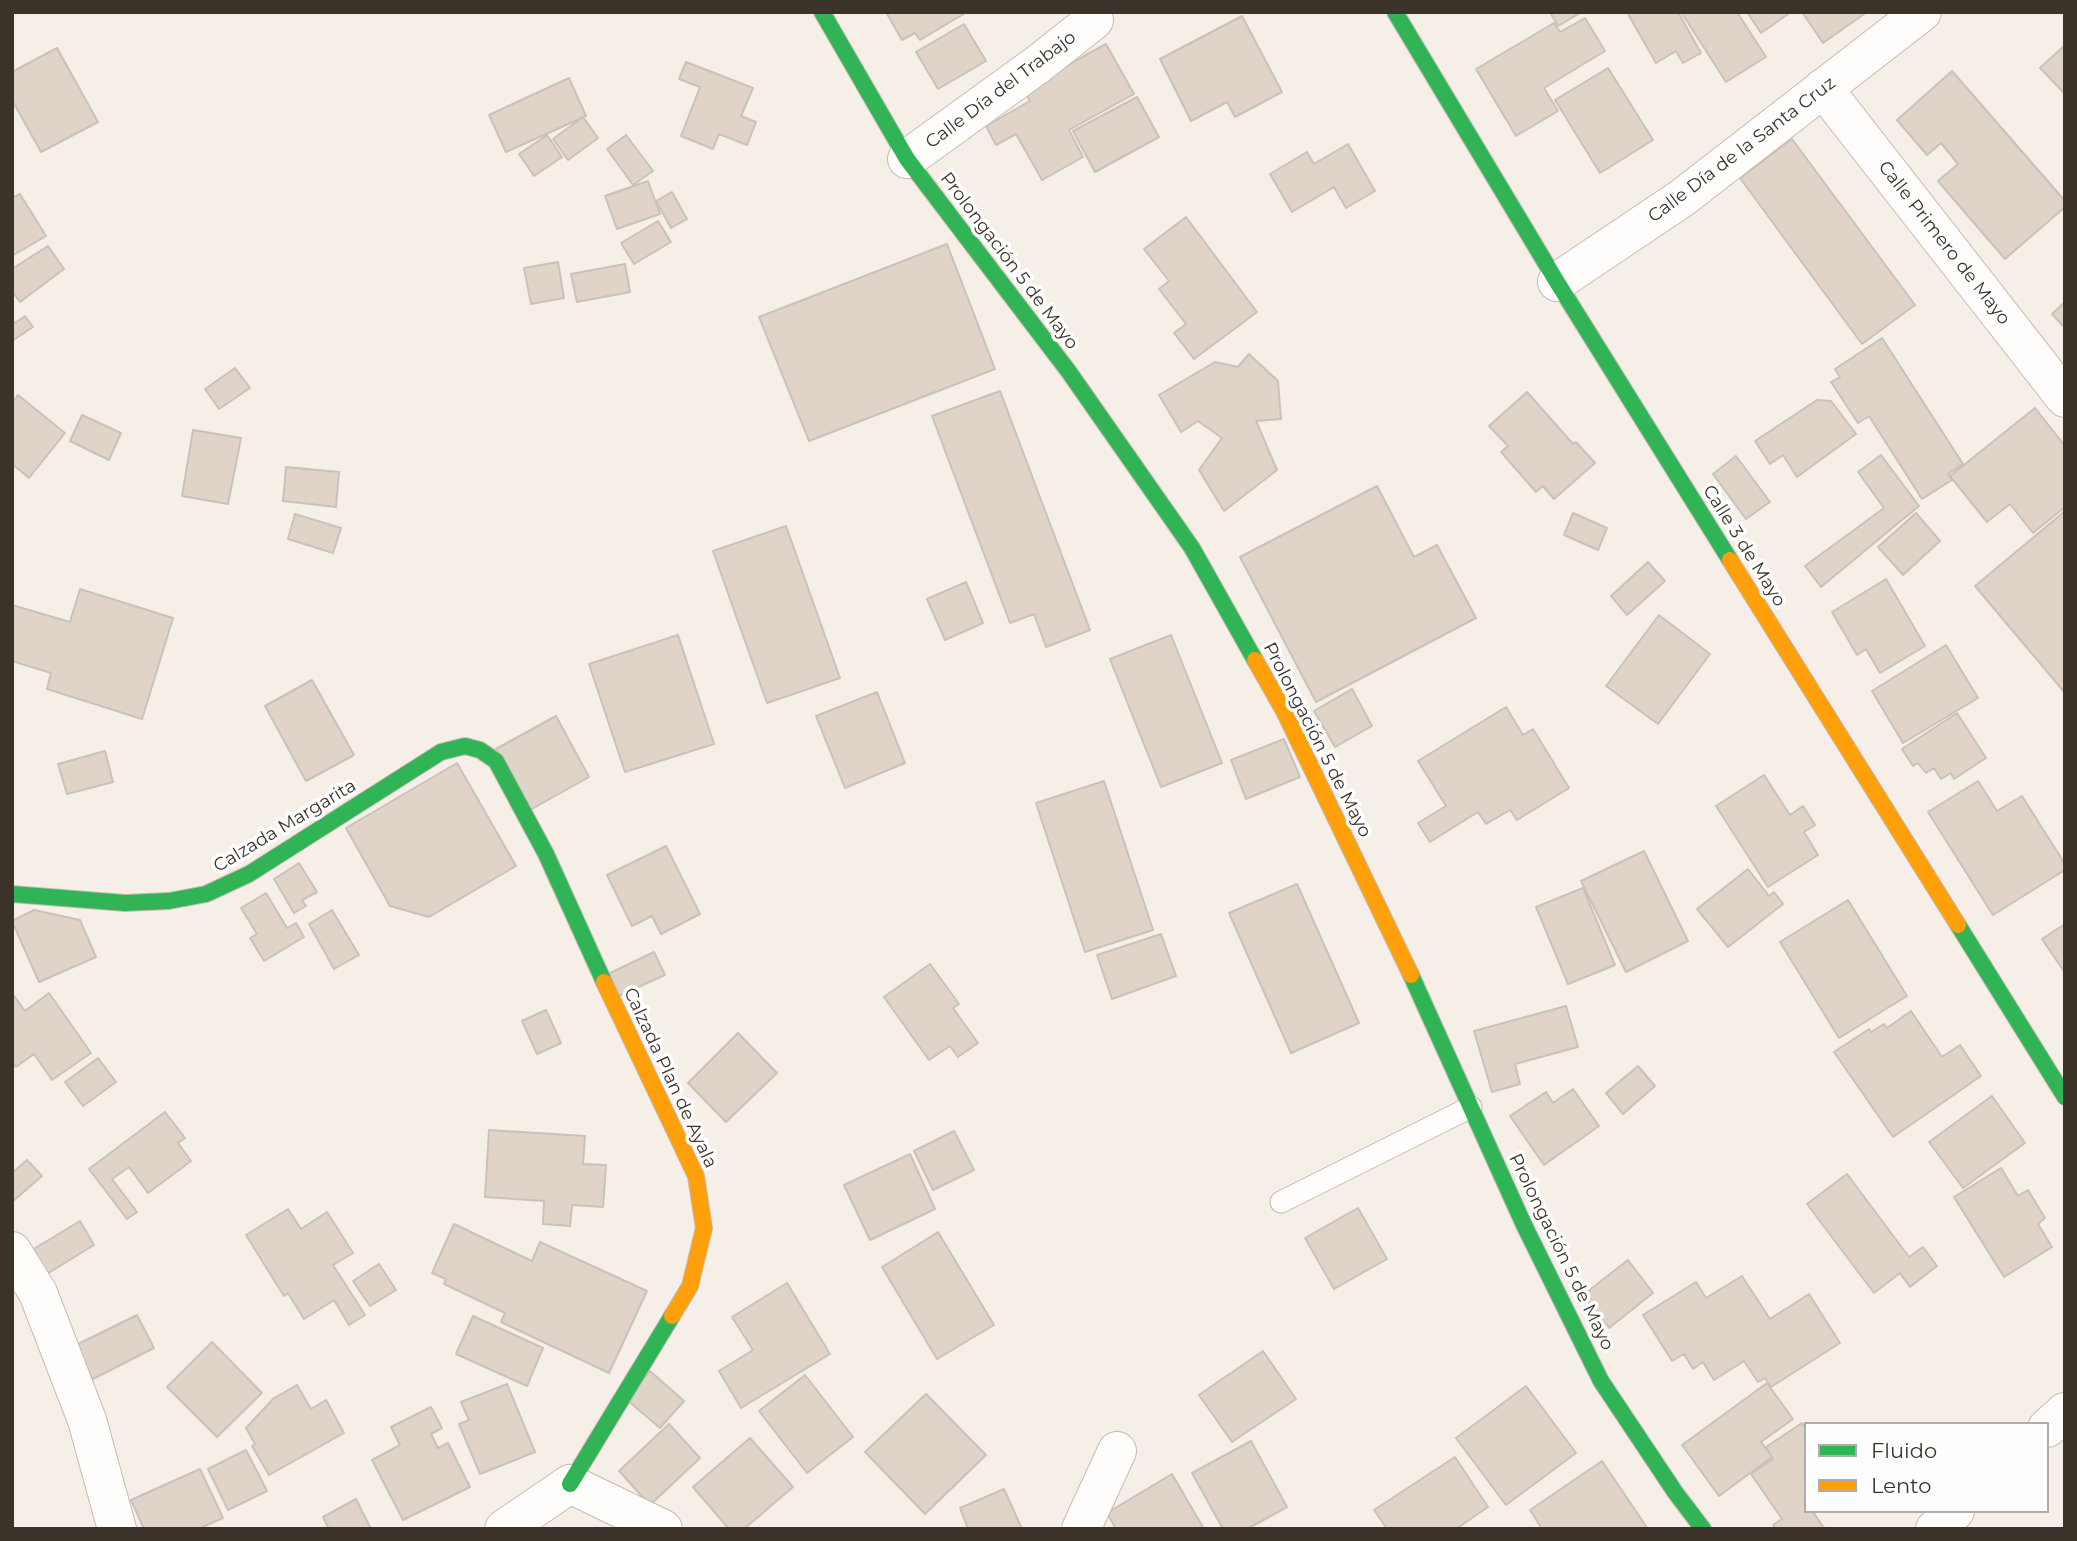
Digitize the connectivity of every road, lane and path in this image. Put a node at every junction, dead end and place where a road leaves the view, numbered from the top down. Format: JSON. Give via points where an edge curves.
{"nodes":[{"id":1,"x":822,"y":12,"type":"edge"},
{"id":2,"x":1395,"y":12,"type":"edge"},
{"id":3,"x":1922,"y":12,"type":"edge"},
{"id":4,"x":1094,"y":20,"type":"dead end"},
{"id":5,"x":1824,"y":88,"type":"junction"},
{"id":6,"x":907,"y":159,"type":"junction"},
{"id":7,"x":1557,"y":282,"type":"junction"},
{"id":8,"x":2065,"y":398,"type":"edge"},
{"id":9,"x":441,"y":752,"type":"joint"},
{"id":10,"x":12,"y":894,"type":"edge"},
{"id":11,"x":2065,"y":1097,"type":"edge"},
{"id":12,"x":1471,"y":1107,"type":"junction"},
{"id":13,"x":1281,"y":1202,"type":"dead end"},
{"id":14,"x":12,"y":1251,"type":"edge"},
{"id":15,"x":2065,"y":1412,"type":"edge"},
{"id":16,"x":2049,"y":1426,"type":"edge"},
{"id":17,"x":1116,"y":1451,"type":"dead end"},
{"id":18,"x":570,"y":1484,"type":"junction"},
{"id":19,"x":1953,"y":1513,"type":"edge"},
{"id":20,"x":117,"y":1529,"type":"edge"},
{"id":21,"x":504,"y":1529,"type":"edge"},
{"id":22,"x":663,"y":1529,"type":"edge"},
{"id":23,"x":1081,"y":1529,"type":"edge"},
{"id":24,"x":1703,"y":1529,"type":"edge"},
{"id":25,"x":1935,"y":1529,"type":"edge"}],
"edges":[{"from":1,"to":6,"type":"street","name":"Prolongación 5 de Mayo"},
{"from":2,"to":7,"type":"street","name":"Calle 3 de Mayo"},
{"from":3,"to":5,"type":"street","name":"Calle Día de la Santa Cruz"},
{"from":4,"to":6,"type":"street","name":"Calle Día del Trabajo"},
{"from":5,"to":7,"type":"street","name":"Calle Día de la Santa Cruz","via":[[1682,198]]},
{"from":5,"to":8,"type":"street","name":"Calle Primero de Mayo"},
{"from":6,"to":12,"type":"street","name":"Prolongación 5 de Mayo","via":[[1069,372],[1192,548],[1284,711]]},
{"from":7,"to":11,"type":"street","name":"Calle 3 de Mayo"},
{"from":9,"to":10,"type":"street","name":"Calzada Margarita","via":[[249,874],[206,894],[125,903]]},
{"from":9,"to":18,"type":"street","name":"Calzada Plan de Ayala","via":[[465,746],[496,761],[546,854],[696,1176],[704,1228],[690,1286]]},
{"from":12,"to":13,"type":"lane"},
{"from":12,"to":24,"type":"street","name":"Prolongación 5 de Mayo","via":[[1601,1381]]},
{"from":14,"to":20,"type":"street","via":[[38,1293],[87,1420]]},
{"from":15,"to":16,"type":"street"},
{"from":17,"to":23,"type":"street"},
{"from":18,"to":21,"type":"street"},
{"from":18,"to":22,"type":"street"},
{"from":19,"to":25,"type":"street"}]}
